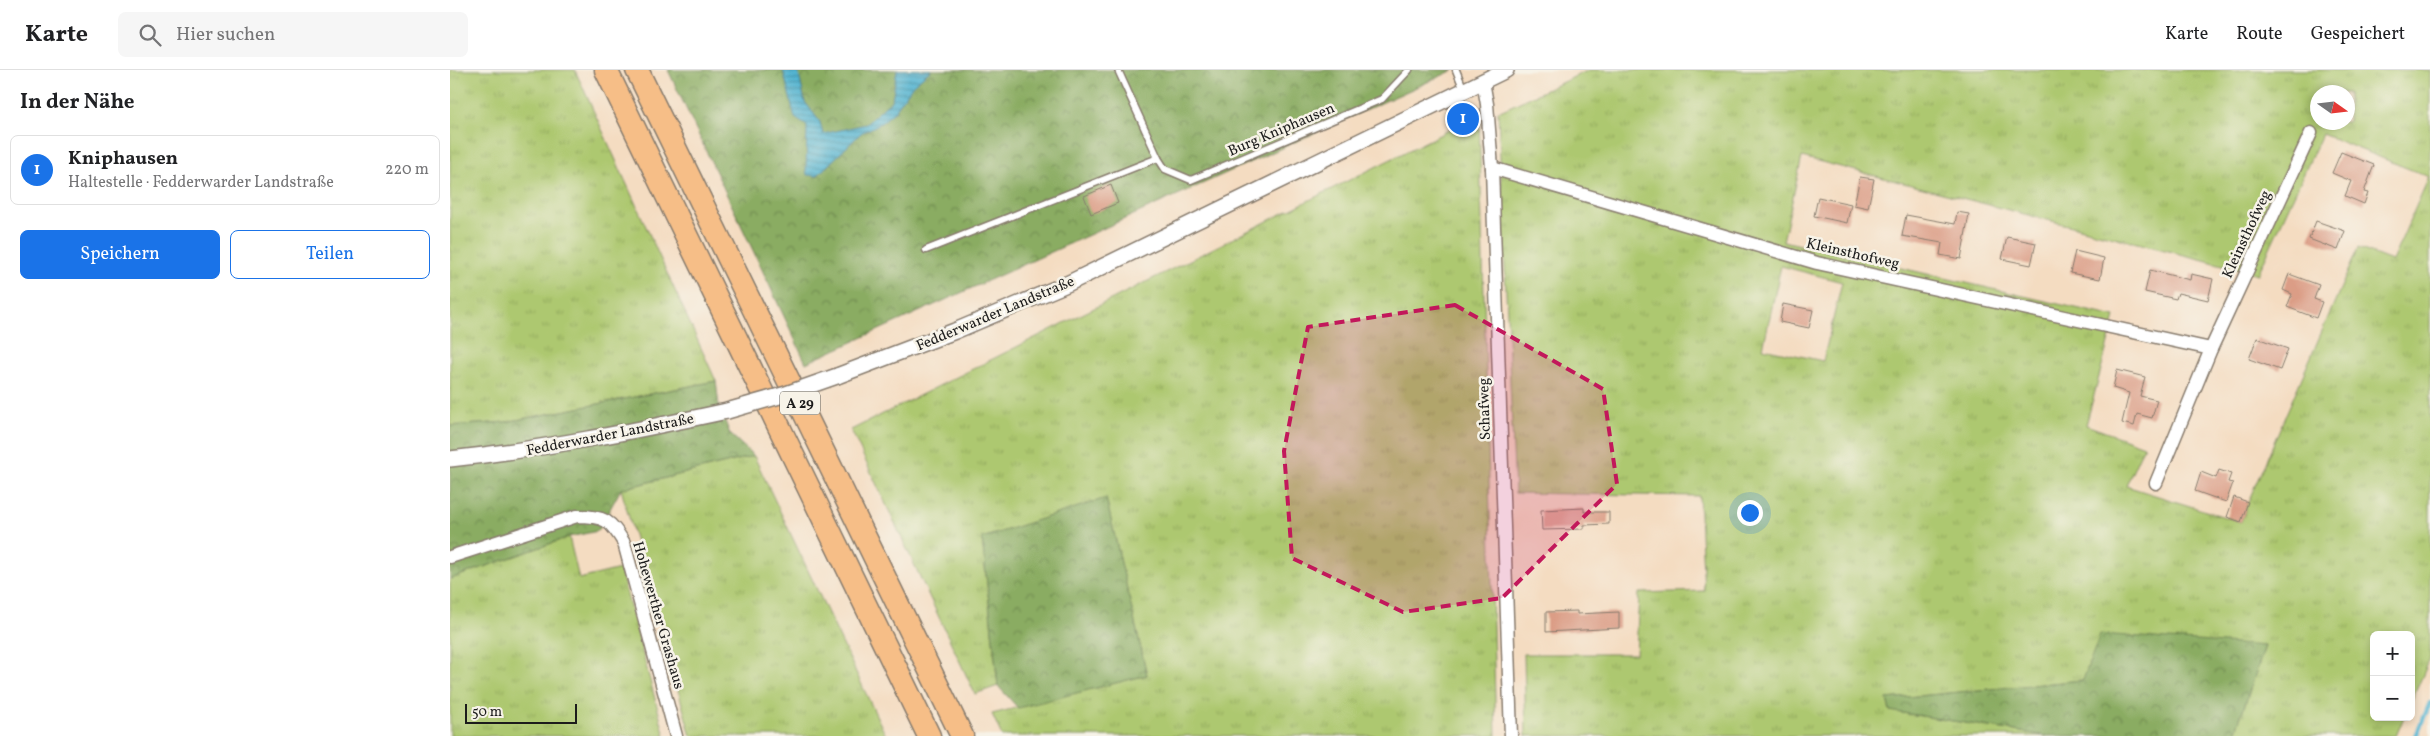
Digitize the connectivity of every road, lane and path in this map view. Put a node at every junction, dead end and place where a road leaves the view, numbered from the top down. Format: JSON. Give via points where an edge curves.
{"nodes":[{"id":1,"x":606,"y":70,"type":"edge"},
{"id":2,"x":637,"y":70,"type":"edge"},
{"id":3,"x":1118,"y":70,"type":"edge"},
{"id":4,"x":1409,"y":70,"type":"edge"},
{"id":5,"x":1456,"y":70,"type":"edge"},
{"id":6,"x":1506,"y":70,"type":"edge"},
{"id":7,"x":1483,"y":81,"type":"junction"},
{"id":8,"x":1464,"y":90,"type":"junction"},
{"id":9,"x":2311,"y":133,"type":"dead end"},
{"id":10,"x":1158,"y":158,"type":"junction"},
{"id":11,"x":1492,"y":168,"type":"junction"},
{"id":12,"x":926,"y":250,"type":"dead end"},
{"id":13,"x":2211,"y":349,"type":"junction"},
{"id":14,"x":450,"y":459,"type":"edge"},
{"id":15,"x":2156,"y":483,"type":"dead end"},
{"id":16,"x":450,"y":557,"type":"edge"},
{"id":17,"x":676,"y":736,"type":"edge"},
{"id":18,"x":928,"y":736,"type":"edge"},
{"id":19,"x":962,"y":736,"type":"edge"},
{"id":20,"x":1511,"y":736,"type":"edge"}],
"edges":[{"from":1,"to":18,"type":"highway","number":"A 29"},
{"from":2,"to":19,"type":"highway","number":"A 29"},
{"from":3,"to":10,"type":"lane","name":"Burg Kniphausen"},
{"from":4,"to":10,"type":"lane","name":"Burg Kniphausen","via":[[1382,99],[1191,180],[1165,169]]},
{"from":5,"to":8,"type":"lane"},
{"from":6,"to":7,"type":"street","name":"Fedderwarder Landstraße"},
{"from":7,"to":8,"type":"street","name":"Fedderwarder Landstraße"},
{"from":7,"to":11,"type":"street","name":"Schafweg","via":[[1488,104]]},
{"from":8,"to":14,"type":"street","name":"Fedderwarder Landstraße","bridge":true,"via":[[1069,283],[837,376],[727,411],[627,433],[526,451]]},
{"from":9,"to":13,"type":"street","name":"Kleinsthofweg"},
{"from":10,"to":12,"type":"lane"},
{"from":11,"to":13,"type":"street","name":"Kleinsthofweg","via":[[1817,263]]},
{"from":11,"to":20,"type":"street","name":"Schafweg"},
{"from":13,"to":15,"type":"street","name":"Kleinsthofweg"},
{"from":16,"to":17,"type":"street","name":"Hohewerther Grashaus","via":[[577,516],[596,516],[613,525],[624,543]]}]}
